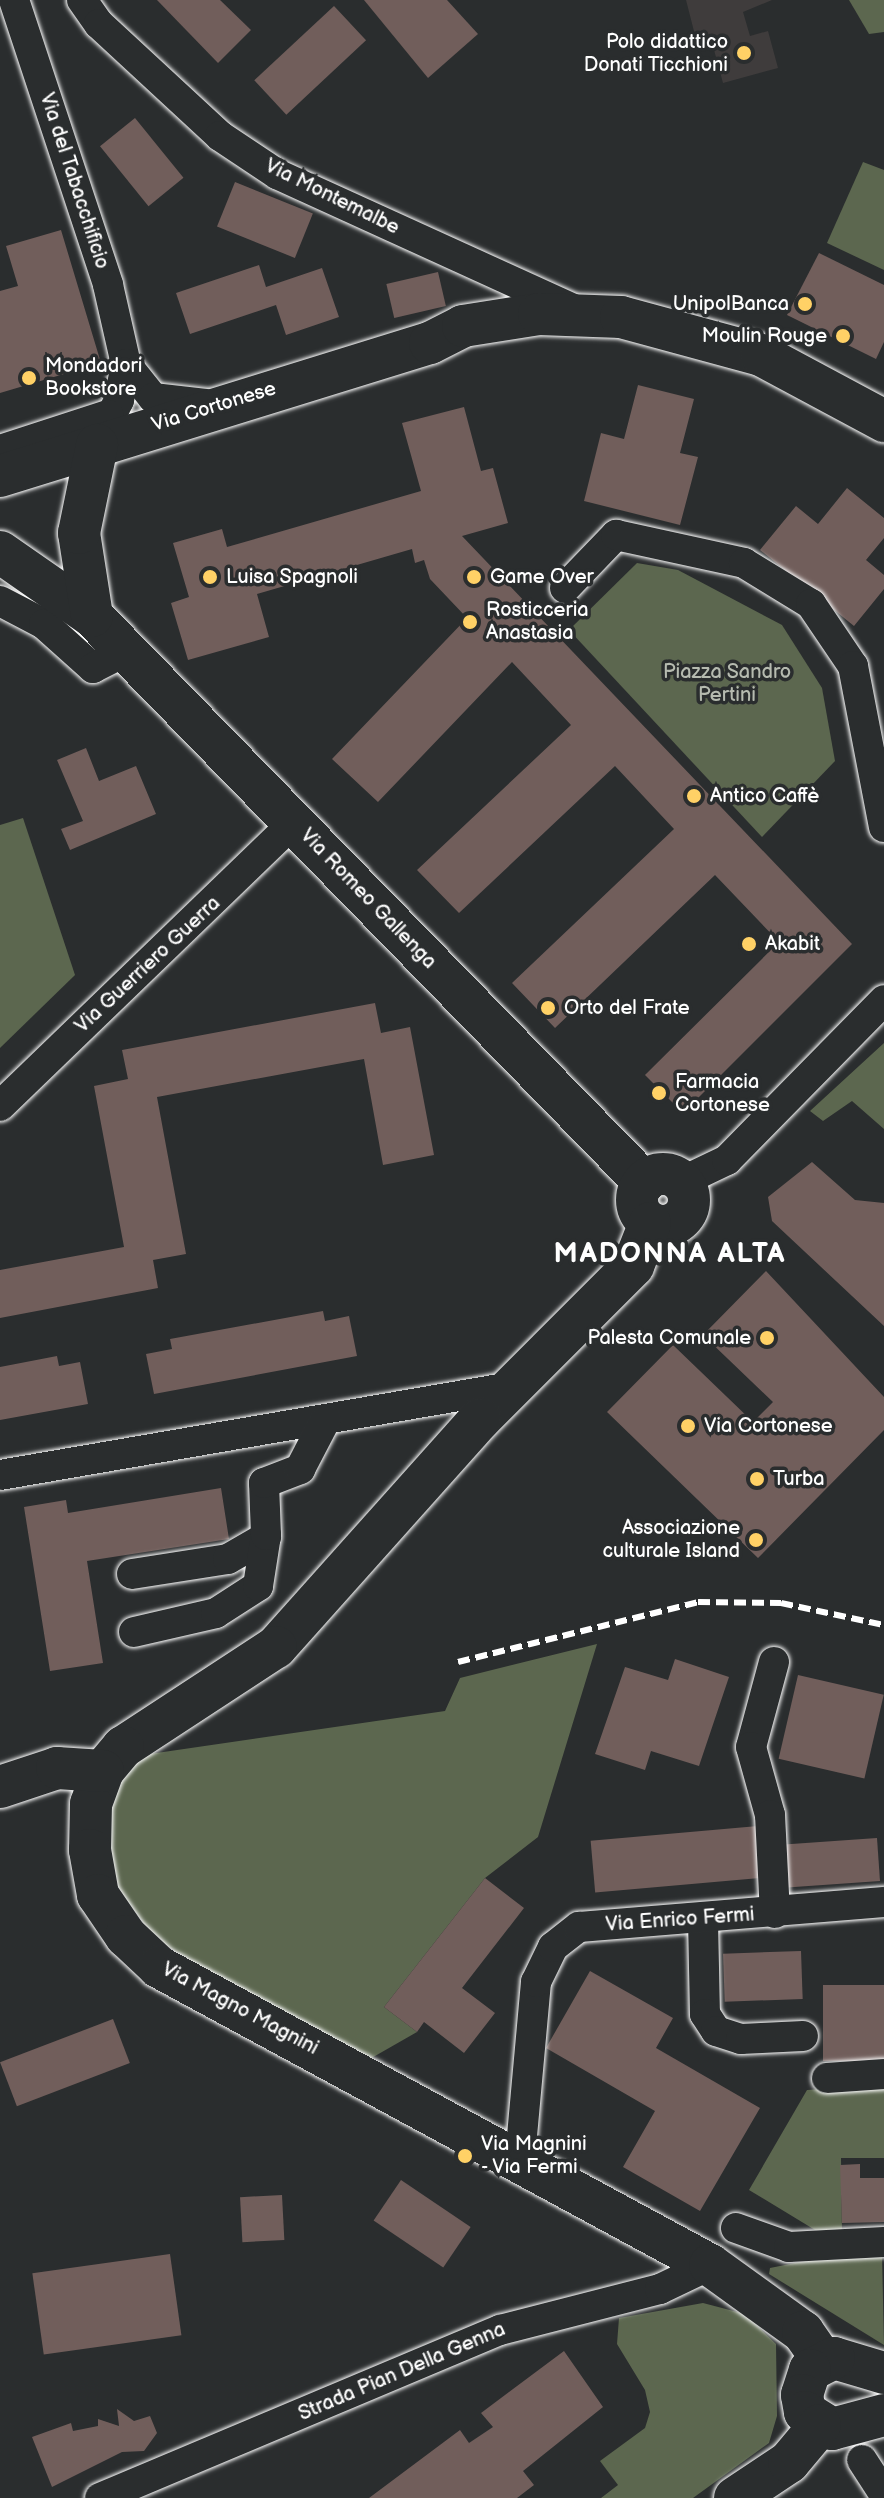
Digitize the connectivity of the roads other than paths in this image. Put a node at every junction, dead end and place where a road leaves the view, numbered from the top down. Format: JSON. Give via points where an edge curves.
{"nodes":[{"id":1,"x":14,"y":0,"type":"edge"},
{"id":2,"x":70,"y":0,"type":"edge"},
{"id":3,"x":94,"y":8,"type":"edge"},
{"id":4,"x":581,"y":313,"type":"junction"},
{"id":5,"x":656,"y":329,"type":"junction"},
{"id":6,"x":430,"y":343,"type":"junction"},
{"id":7,"x":126,"y":364,"type":"junction"},
{"id":8,"x":218,"y":404,"type":"junction"},
{"id":9,"x":884,"y":421,"type":"edge"},
{"id":10,"x":115,"y":430,"type":"junction"},
{"id":11,"x":2,"y":473,"type":"edge"},
{"id":12,"x":4,"y":548,"type":"edge"},
{"id":13,"x":565,"y":588,"type":"dead end"},
{"id":14,"x":0,"y":601,"type":"edge"},
{"id":15,"x":92,"y":616,"type":"junction"},
{"id":16,"x":126,"y":651,"type":"junction"},
{"id":17,"x":294,"y":822,"type":"junction"},
{"id":18,"x":884,"y":827,"type":"edge"},
{"id":19,"x":884,"y":1000,"type":"edge"},
{"id":20,"x":0,"y":1106,"type":"edge"},
{"id":21,"x":663,"y":1182,"type":"junction"},
{"id":22,"x":511,"y":1387,"type":"junction"},
{"id":23,"x":326,"y":1419,"type":"junction"},
{"id":24,"x":0,"y":1475,"type":"edge"},
{"id":25,"x":266,"y":1537,"type":"junction"},
{"id":26,"x":132,"y":1574,"type":"dead end"},
{"id":27,"x":134,"y":1632,"type":"dead end"},
{"id":28,"x":774,"y":1662,"type":"dead end"},
{"id":29,"x":103,"y":1771,"type":"junction"},
{"id":30,"x":0,"y":1787,"type":"edge"},
{"id":31,"x":884,"y":1902,"type":"edge"},
{"id":32,"x":775,"y":1913,"type":"junction"},
{"id":33,"x":703,"y":1920,"type":"junction"},
{"id":34,"x":803,"y":2036,"type":"dead end"},
{"id":35,"x":884,"y":2074,"type":"edge"},
{"id":36,"x":827,"y":2078,"type":"dead end"},
{"id":37,"x":520,"y":2158,"type":"junction"},
{"id":38,"x":736,"y":2228,"type":"dead end"},
{"id":39,"x":884,"y":2242,"type":"edge"},
{"id":40,"x":710,"y":2265,"type":"junction"},
{"id":41,"x":823,"y":2361,"type":"junction"},
{"id":42,"x":884,"y":2373,"type":"edge"},
{"id":43,"x":884,"y":2415,"type":"edge"},
{"id":44,"x":820,"y":2425,"type":"junction"},
{"id":45,"x":862,"y":2460,"type":"dead end"},
{"id":46,"x":884,"y":2494,"type":"edge"},
{"id":47,"x":100,"y":2498,"type":"edge"},
{"id":48,"x":735,"y":2498,"type":"edge"}],
"edges":[{"from":1,"to":7,"type":"street","name":"Via del Tabacchificio","via":[[108,285]]},
{"from":2,"to":3,"type":"street","name":"Via Montemalbe"},
{"from":3,"to":4,"type":"street","name":"Via Montemalbe","via":[[220,136],[277,174]]},
{"from":4,"to":5,"type":"street","name":"Via Cortonese"},
{"from":4,"to":6,"type":"street","name":"Via Cortonese","via":[[463,326]]},
{"from":5,"to":6,"type":"street","name":"Via Cortonese"},
{"from":5,"to":9,"type":"street","name":"Via Cortonese","via":[[761,355]]},
{"from":6,"to":8,"type":"street","name":"Via Cortonese"},
{"from":7,"to":8,"type":"street","name":"Via del Tabacchificio","via":[[153,398],[171,405]]},
{"from":7,"to":10,"type":"street","name":"Via del Tabacchificio"},
{"from":8,"to":10,"type":"street","name":"Via Cortonese"},
{"from":10,"to":11,"type":"street","name":"Via Cortonese"},
{"from":10,"to":15,"type":"street","via":[[79,533]]},
{"from":12,"to":15,"type":"street","name":"Via Romeo Gallenga"},
{"from":13,"to":18,"type":"street","via":[[616,535],[744,563],[811,604],[853,666]]},
{"from":14,"to":16,"type":"street","via":[[44,624],[93,668]]},
{"from":15,"to":16,"type":"street","name":"Via Romeo Gallenga"},
{"from":16,"to":17,"type":"street","name":"Via Romeo Gallenga"},
{"from":17,"to":20,"type":"street","name":"Via Guerriero Guerra"},
{"from":17,"to":21,"type":"street","name":"Via Romeo Gallenga"},
{"from":19,"to":21,"type":"street","via":[[727,1160]]},
{"from":21,"to":22,"type":"street","name":"Via Magno Magnini","via":[[688,1198],[683,1216],[668,1225],[650,1223],[633,1266]]},
{"from":22,"to":23,"type":"street"},
{"from":22,"to":29,"type":"street","name":"Via Magno Magnini","via":[[276,1647],[123,1747]]},
{"from":23,"to":24,"type":"street"},
{"from":23,"to":25,"type":"street","via":[[300,1469],[264,1483]]},
{"from":25,"to":26,"type":"street","via":[[228,1559]]},
{"from":25,"to":27,"type":"street","via":[[258,1586],[216,1613]]},
{"from":28,"to":32,"type":"street","via":[[751,1747],[770,1815]]},
{"from":29,"to":30,"type":"street","via":[[57,1768]]},
{"from":29,"to":37,"type":"street","name":"Via Magno Magnini","via":[[91,1804],[90,1850],[98,1895],[126,1936],[159,1967]]},
{"from":31,"to":32,"type":"street","name":"Via Enrico Fermi"},
{"from":32,"to":33,"type":"street","name":"Via Enrico Fermi"},
{"from":33,"to":34,"type":"street","via":[[705,2014],[716,2031],[741,2039]]},
{"from":33,"to":37,"type":"street","name":"Via Enrico Fermi","via":[[579,1927],[553,1947],[536,1982]]},
{"from":35,"to":36,"type":"street"},
{"from":37,"to":40,"type":"street","name":"Via Magno Magnini"},
{"from":38,"to":39,"type":"street","via":[[789,2247]]},
{"from":40,"to":41,"type":"street","name":"Via Magno Magnini","via":[[803,2332]]},
{"from":40,"to":47,"type":"street","name":"Strada Pian Della Genna","via":[[660,2289],[500,2330]]},
{"from":41,"to":42,"type":"street","via":[[858,2361]]},
{"from":41,"to":44,"type":"street","via":[[810,2370],[802,2395],[805,2412]]},
{"from":43,"to":44,"type":"street","via":[[850,2427]]},
{"from":44,"to":48,"type":"street","via":[[789,2462]]},
{"from":45,"to":46,"type":"street"}]}
